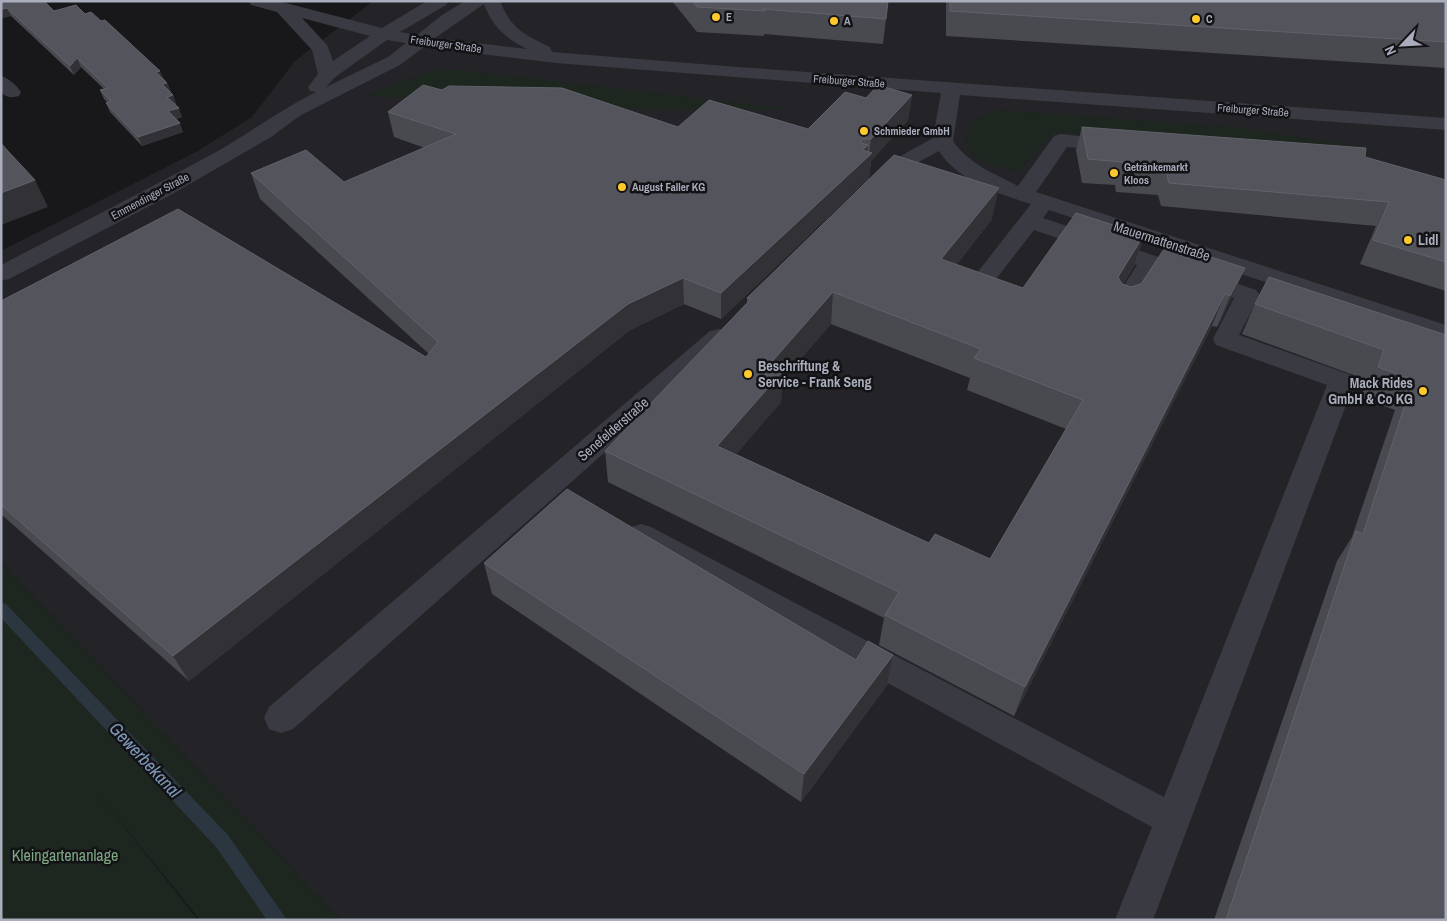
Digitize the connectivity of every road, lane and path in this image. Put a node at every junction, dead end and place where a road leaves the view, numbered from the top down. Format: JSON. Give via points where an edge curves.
{"nodes":[{"id":1,"x":257,"y":1,"type":"edge"},
{"id":2,"x":440,"y":1,"type":"edge"},
{"id":3,"x":478,"y":1,"type":"edge"},
{"id":4,"x":490,"y":1,"type":"edge"},
{"id":5,"x":285,"y":10,"type":"junction"},
{"id":6,"x":384,"y":34,"type":"junction"},
{"id":7,"x":420,"y":41,"type":"junction"},
{"id":8,"x":556,"y":58,"type":"junction"},
{"id":9,"x":327,"y":74,"type":"junction"},
{"id":10,"x":952,"y":89,"type":"junction"},
{"id":11,"x":294,"y":111,"type":"junction"},
{"id":12,"x":1446,"y":124,"type":"edge"},
{"id":13,"x":943,"y":141,"type":"junction"},
{"id":14,"x":1140,"y":147,"type":"edge"},
{"id":15,"x":1034,"y":198,"type":"junction"},
{"id":16,"x":860,"y":201,"type":"edge"},
{"id":17,"x":1029,"y":221,"type":"junction"},
{"id":18,"x":1150,"y":262,"type":"junction"},
{"id":19,"x":1,"y":274,"type":"edge"},
{"id":20,"x":974,"y":292,"type":"edge"},
{"id":21,"x":1121,"y":309,"type":"edge"},
{"id":22,"x":735,"y":323,"type":"edge"},
{"id":23,"x":1446,"y":334,"type":"edge"},
{"id":24,"x":612,"y":519,"type":"edge"},
{"id":25,"x":281,"y":718,"type":"dead end"},
{"id":26,"x":1173,"y":820,"type":"junction"},
{"id":27,"x":1134,"y":920,"type":"edge"}],
"edges":[{"from":1,"to":5,"type":"street","name":"Freiburger Straße"},
{"from":2,"to":6,"type":"street","name":"Emmendinger Straße"},
{"from":3,"to":7,"type":"street","name":"Emmendinger Straße"},
{"from":4,"to":8,"type":"street","via":[[496,19],[506,31]]},
{"from":5,"to":6,"type":"street","name":"Freiburger Straße"},
{"from":5,"to":9,"type":"street","via":[[321,49]]},
{"from":6,"to":7,"type":"street","name":"Freiburger Straße"},
{"from":6,"to":9,"type":"street","name":"Emmendinger Straße"},
{"from":7,"to":8,"type":"street","name":"Freiburger Straße"},
{"from":7,"to":11,"type":"street","name":"Emmendinger Straße","via":[[394,61]]},
{"from":8,"to":10,"type":"street","name":"Freiburger Straße"},
{"from":9,"to":11,"type":"street","name":"Emmendinger Straße"},
{"from":10,"to":12,"type":"street","name":"Freiburger Straße"},
{"from":10,"to":13,"type":"street"},
{"from":11,"to":19,"type":"street","name":"Emmendinger Straße","via":[[264,133],[160,192]]},
{"from":13,"to":15,"type":"street","name":"Mauermattenstraße","via":[[954,158],[976,173],[1006,189]]},
{"from":13,"to":16,"type":"street","via":[[894,167]]},
{"from":14,"to":15,"type":"street","via":[[1061,140]]},
{"from":15,"to":17,"type":"street"},
{"from":15,"to":23,"type":"street","name":"Mauermattenstraße"},
{"from":17,"to":18,"type":"street"},
{"from":17,"to":20,"type":"street"},
{"from":18,"to":21,"type":"street"},
{"from":18,"to":26,"type":"street","via":[[1248,295],[1225,339],[1342,381]]},
{"from":22,"to":25,"type":"street","name":"Senefelderstraße","via":[[560,491]]},
{"from":24,"to":26,"type":"street"},
{"from":26,"to":27,"type":"street"}]}
